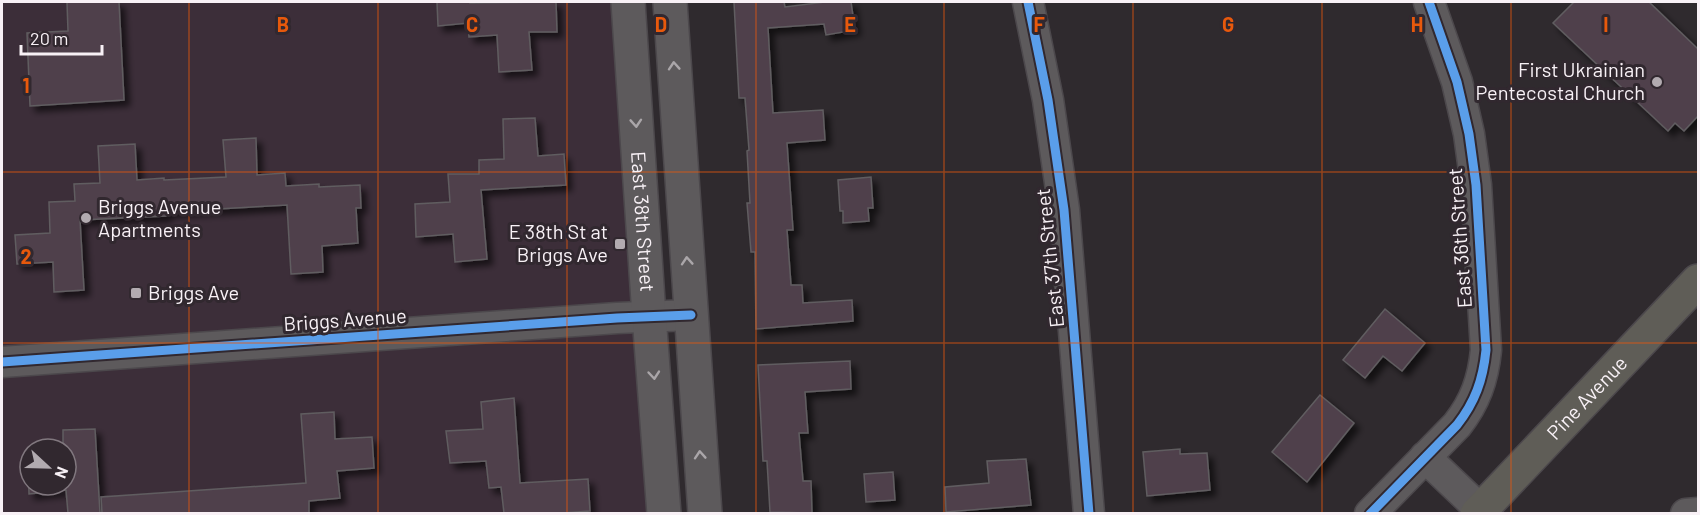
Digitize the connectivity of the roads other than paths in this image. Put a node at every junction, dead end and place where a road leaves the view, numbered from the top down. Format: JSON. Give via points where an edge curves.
{"nodes":[{"id":1,"x":628,"y":2,"type":"edge"},
{"id":2,"x":670,"y":2,"type":"edge"},
{"id":3,"x":1028,"y":2,"type":"edge"},
{"id":4,"x":1429,"y":2,"type":"edge"},
{"id":5,"x":1698,"y":281,"type":"edge"},
{"id":6,"x":691,"y":315,"type":"junction"},
{"id":7,"x":649,"y":316,"type":"junction"},
{"id":8,"x":2,"y":362,"type":"edge"},
{"id":9,"x":1425,"y":457,"type":"junction"},
{"id":10,"x":1480,"y":512,"type":"edge"},
{"id":11,"x":664,"y":513,"type":"edge"},
{"id":12,"x":705,"y":513,"type":"edge"},
{"id":13,"x":1089,"y":513,"type":"edge"},
{"id":14,"x":1370,"y":513,"type":"edge"},
{"id":15,"x":1686,"y":513,"type":"edge"},
{"id":16,"x":1698,"y":513,"type":"edge"}],
"edges":[{"from":1,"to":7,"type":"main road","name":"East 38th Street","one_way":true},
{"from":6,"to":2,"type":"main road","one_way":true},
{"from":3,"to":13,"type":"street","name":"East 37th Street","via":[[1064,210]]},
{"from":4,"to":9,"type":"street","name":"East 36th Street","via":[[1457,82],[1469,134],[1476,184],[1486,351],[1479,390],[1469,409]]},
{"from":5,"to":10,"type":"main road","name":"Pine Avenue"},
{"from":6,"to":7,"type":"street","name":"Briggs Avenue"},
{"from":12,"to":6,"type":"main road","one_way":true},
{"from":7,"to":8,"type":"street","name":"Briggs Avenue"},
{"from":7,"to":11,"type":"main road","name":"East 38th Street","one_way":true},
{"from":9,"to":10,"type":"street"},
{"from":9,"to":14,"type":"street","name":"East 36th Street"},
{"from":15,"to":16,"type":"street"}]}
